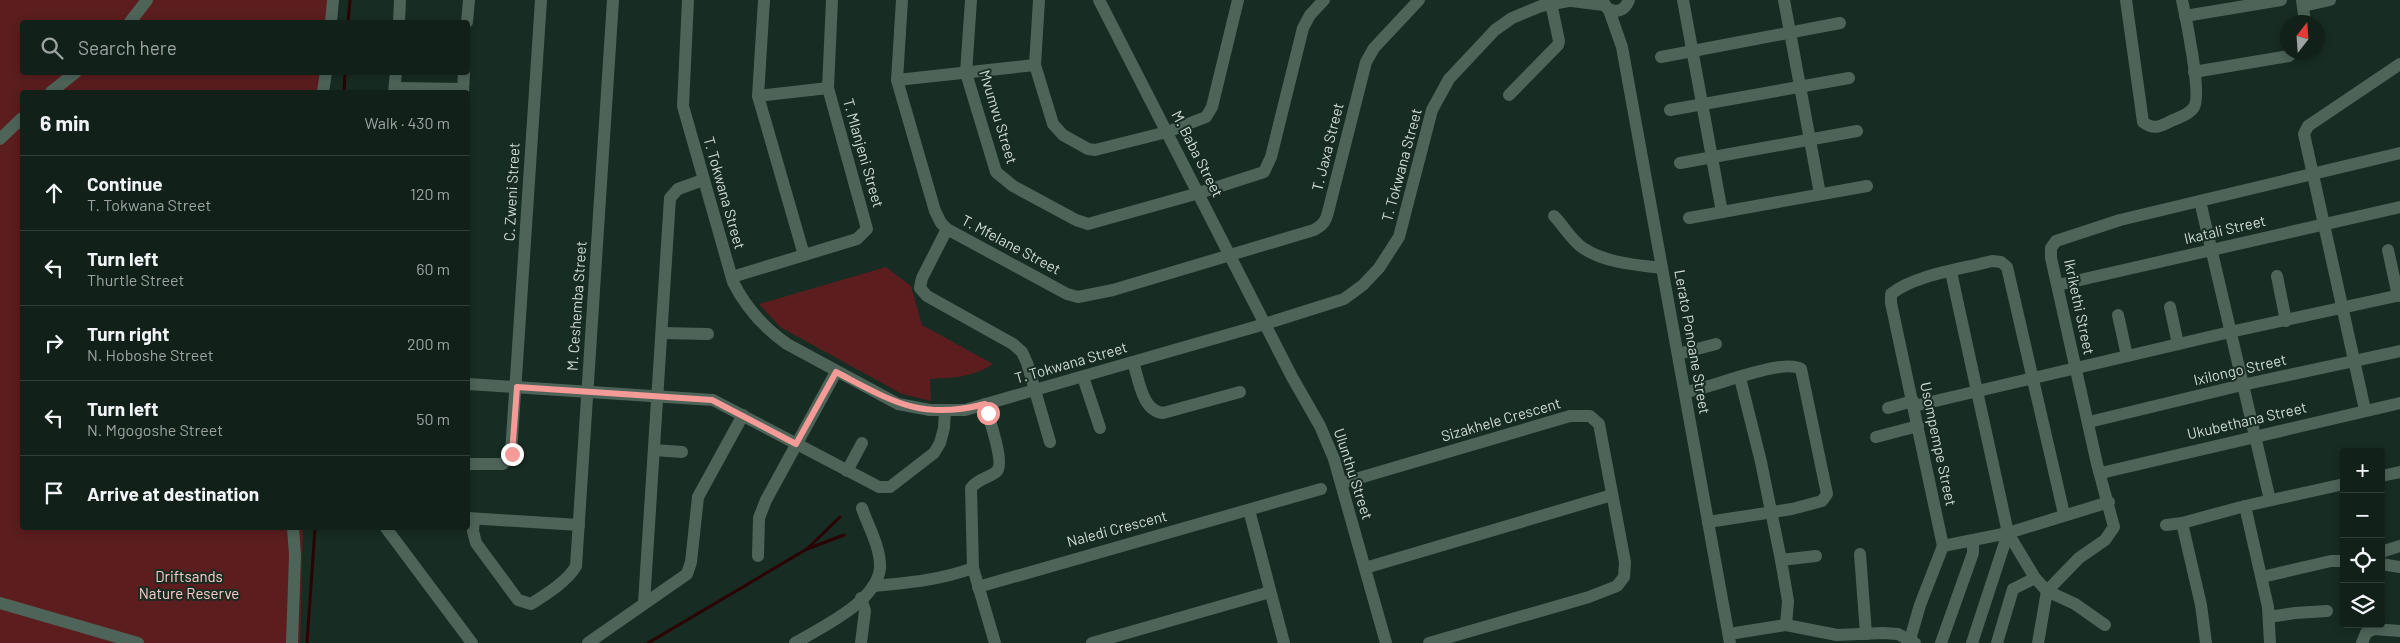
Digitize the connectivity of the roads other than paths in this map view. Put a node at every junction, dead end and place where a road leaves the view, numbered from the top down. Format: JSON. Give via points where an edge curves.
{"nodes":[{"id":1,"x":147,"y":0,"type":"edge"},
{"id":2,"x":333,"y":0,"type":"edge"},
{"id":3,"x":400,"y":0,"type":"edge"},
{"id":4,"x":469,"y":0,"type":"edge"},
{"id":5,"x":541,"y":0,"type":"edge"},
{"id":6,"x":613,"y":0,"type":"edge"},
{"id":7,"x":688,"y":0,"type":"edge"},
{"id":8,"x":764,"y":0,"type":"edge"},
{"id":9,"x":832,"y":0,"type":"edge"},
{"id":10,"x":902,"y":0,"type":"edge"},
{"id":11,"x":971,"y":0,"type":"edge"},
{"id":12,"x":1039,"y":0,"type":"edge"},
{"id":13,"x":1238,"y":0,"type":"edge"},
{"id":14,"x":1324,"y":0,"type":"edge"},
{"id":15,"x":1419,"y":0,"type":"edge"},
{"id":16,"x":1573,"y":0,"type":"edge"},
{"id":17,"x":1683,"y":0,"type":"edge"},
{"id":18,"x":1784,"y":0,"type":"edge"},
{"id":19,"x":2126,"y":0,"type":"edge"},
{"id":20,"x":2182,"y":0,"type":"edge"},
{"id":21,"x":2280,"y":0,"type":"edge"},
{"id":22,"x":2330,"y":0,"type":"edge"},
{"id":23,"x":1105,"y":2,"type":"edge"},
{"id":24,"x":1551,"y":3,"type":"junction"},
{"id":25,"x":2302,"y":3,"type":"edge"},
{"id":26,"x":1629,"y":4,"type":"edge"},
{"id":27,"x":1605,"y":5,"type":"edge"},
{"id":28,"x":2185,"y":16,"type":"junction"},
{"id":29,"x":132,"y":20,"type":"edge"},
{"id":30,"x":331,"y":20,"type":"edge"},
{"id":31,"x":399,"y":20,"type":"edge"},
{"id":32,"x":467,"y":20,"type":"edge"},
{"id":33,"x":1840,"y":23,"type":"dead end"},
{"id":34,"x":1789,"y":32,"type":"junction"},
{"id":35,"x":1622,"y":46,"type":"junction"},
{"id":36,"x":1692,"y":50,"type":"junction"},
{"id":37,"x":1661,"y":56,"type":"dead end"},
{"id":38,"x":2280,"y":58,"type":"edge"},
{"id":39,"x":1035,"y":64,"type":"junction"},
{"id":40,"x":2400,"y":64,"type":"edge"},
{"id":41,"x":2194,"y":72,"type":"junction"},
{"id":42,"x":966,"y":73,"type":"junction"},
{"id":43,"x":72,"y":75,"type":"edge"},
{"id":44,"x":326,"y":75,"type":"edge"},
{"id":45,"x":396,"y":75,"type":"edge"},
{"id":46,"x":464,"y":75,"type":"edge"},
{"id":47,"x":1849,"y":78,"type":"dead end"},
{"id":48,"x":897,"y":80,"type":"junction"},
{"id":49,"x":1799,"y":87,"type":"junction"},
{"id":50,"x":828,"y":88,"type":"junction"},
{"id":51,"x":54,"y":90,"type":"edge"},
{"id":52,"x":323,"y":90,"type":"edge"},
{"id":53,"x":394,"y":90,"type":"edge"},
{"id":54,"x":463,"y":90,"type":"edge"},
{"id":55,"x":1509,"y":95,"type":"dead end"},
{"id":56,"x":758,"y":96,"type":"junction"},
{"id":57,"x":1702,"y":105,"type":"junction"},
{"id":58,"x":1670,"y":110,"type":"dead end"},
{"id":59,"x":20,"y":120,"type":"edge"},
{"id":60,"x":1167,"y":132,"type":"junction"},
{"id":61,"x":1857,"y":132,"type":"dead end"},
{"id":62,"x":0,"y":139,"type":"edge"},
{"id":63,"x":1809,"y":140,"type":"junction"},
{"id":64,"x":2400,"y":153,"type":"edge"},
{"id":65,"x":1711,"y":159,"type":"junction"},
{"id":66,"x":1680,"y":163,"type":"dead end"},
{"id":67,"x":2312,"y":174,"type":"junction"},
{"id":68,"x":703,"y":180,"type":"junction"},
{"id":69,"x":1867,"y":186,"type":"dead end"},
{"id":70,"x":1199,"y":193,"type":"junction"},
{"id":71,"x":1820,"y":194,"type":"junction"},
{"id":72,"x":2200,"y":201,"type":"junction"},
{"id":73,"x":2400,"y":207,"type":"edge"},
{"id":74,"x":1722,"y":212,"type":"junction"},
{"id":75,"x":1554,"y":216,"type":"dead end"},
{"id":76,"x":1689,"y":218,"type":"dead end"},
{"id":77,"x":2323,"y":224,"type":"junction"},
{"id":78,"x":948,"y":229,"type":"junction"},
{"id":79,"x":2211,"y":249,"type":"junction"},
{"id":80,"x":2388,"y":250,"type":"dead end"},
{"id":81,"x":804,"y":255,"type":"junction"},
{"id":82,"x":1231,"y":255,"type":"junction"},
{"id":83,"x":1662,"y":268,"type":"junction"},
{"id":84,"x":1951,"y":272,"type":"junction"},
{"id":85,"x":2277,"y":276,"type":"dead end"},
{"id":86,"x":732,"y":277,"type":"junction"},
{"id":87,"x":2058,"y":285,"type":"junction"},
{"id":88,"x":2399,"y":296,"type":"edge"},
{"id":89,"x":2170,"y":307,"type":"dead end"},
{"id":90,"x":2342,"y":308,"type":"junction"},
{"id":91,"x":2118,"y":315,"type":"dead end"},
{"id":92,"x":2286,"y":320,"type":"junction"},
{"id":93,"x":1266,"y":324,"type":"junction"},
{"id":94,"x":2230,"y":332,"type":"junction"},
{"id":95,"x":662,"y":333,"type":"junction"},
{"id":96,"x":708,"y":334,"type":"dead end"},
{"id":97,"x":1716,"y":344,"type":"dead end"},
{"id":98,"x":2178,"y":344,"type":"junction"},
{"id":99,"x":2400,"y":351,"type":"edge"},
{"id":100,"x":1678,"y":354,"type":"junction"},
{"id":101,"x":2127,"y":356,"type":"junction"},
{"id":102,"x":2354,"y":361,"type":"junction"},
{"id":103,"x":1133,"y":362,"type":"junction"},
{"id":104,"x":2076,"y":367,"type":"junction"},
{"id":105,"x":836,"y":372,"type":"junction"},
{"id":106,"x":1084,"y":377,"type":"junction"},
{"id":107,"x":1740,"y":378,"type":"junction"},
{"id":108,"x":2034,"y":378,"type":"junction"},
{"id":109,"x":470,"y":384,"type":"edge"},
{"id":110,"x":2242,"y":385,"type":"junction"},
{"id":111,"x":517,"y":387,"type":"junction"},
{"id":112,"x":1978,"y":390,"type":"junction"},
{"id":113,"x":1035,"y":391,"type":"junction"},
{"id":114,"x":588,"y":392,"type":"junction"},
{"id":115,"x":1240,"y":392,"type":"dead end"},
{"id":116,"x":1685,"y":392,"type":"junction"},
{"id":117,"x":657,"y":396,"type":"junction"},
{"id":118,"x":1913,"y":403,"type":"junction"},
{"id":119,"x":2400,"y":403,"type":"edge"},
{"id":120,"x":985,"y":404,"type":"junction"},
{"id":121,"x":1888,"y":408,"type":"dead end"},
{"id":122,"x":2365,"y":410,"type":"junction"},
{"id":123,"x":944,"y":411,"type":"junction"},
{"id":124,"x":743,"y":414,"type":"junction"},
{"id":125,"x":2089,"y":422,"type":"junction"},
{"id":126,"x":1918,"y":426,"type":"junction"},
{"id":127,"x":1100,"y":428,"type":"dead end"},
{"id":128,"x":2254,"y":436,"type":"junction"},
{"id":129,"x":1876,"y":437,"type":"dead end"},
{"id":130,"x":1050,"y":442,"type":"dead end"},
{"id":131,"x":862,"y":443,"type":"dead end"},
{"id":132,"x":796,"y":444,"type":"junction"},
{"id":133,"x":654,"y":450,"type":"junction"},
{"id":134,"x":682,"y":452,"type":"dead end"},
{"id":135,"x":470,"y":464,"type":"edge"},
{"id":136,"x":847,"y":471,"type":"junction"},
{"id":137,"x":2400,"y":472,"type":"edge"},
{"id":138,"x":2101,"y":473,"type":"junction"},
{"id":139,"x":2385,"y":475,"type":"edge"},
{"id":140,"x":1342,"y":483,"type":"junction"},
{"id":141,"x":2340,"y":485,"type":"edge"},
{"id":142,"x":1321,"y":489,"type":"dead end"},
{"id":143,"x":1612,"y":495,"type":"junction"},
{"id":144,"x":2270,"y":500,"type":"junction"},
{"id":145,"x":2109,"y":502,"type":"junction"},
{"id":146,"x":2245,"y":506,"type":"junction"},
{"id":147,"x":862,"y":508,"type":"dead end"},
{"id":148,"x":1249,"y":510,"type":"junction"},
{"id":149,"x":1770,"y":512,"type":"junction"},
{"id":150,"x":2064,"y":514,"type":"junction"},
{"id":151,"x":471,"y":518,"type":"edge"},
{"id":152,"x":1708,"y":522,"type":"junction"},
{"id":153,"x":2182,"y":523,"type":"junction"},
{"id":154,"x":579,"y":525,"type":"junction"},
{"id":155,"x":2166,"y":525,"type":"dead end"},
{"id":156,"x":292,"y":530,"type":"edge"},
{"id":157,"x":387,"y":530,"type":"edge"},
{"id":158,"x":2008,"y":533,"type":"junction"},
{"id":159,"x":1974,"y":540,"type":"junction"},
{"id":160,"x":1943,"y":546,"type":"junction"},
{"id":161,"x":2400,"y":546,"type":"edge"},
{"id":162,"x":2385,"y":551,"type":"edge"},
{"id":163,"x":1860,"y":554,"type":"dead end"},
{"id":164,"x":758,"y":556,"type":"dead end"},
{"id":165,"x":1816,"y":556,"type":"dead end"},
{"id":166,"x":1781,"y":560,"type":"junction"},
{"id":167,"x":2340,"y":561,"type":"edge"},
{"id":168,"x":2385,"y":565,"type":"edge"},
{"id":169,"x":2400,"y":567,"type":"edge"},
{"id":170,"x":973,"y":568,"type":"junction"},
{"id":171,"x":1365,"y":568,"type":"junction"},
{"id":172,"x":2262,"y":577,"type":"junction"},
{"id":173,"x":2035,"y":578,"type":"junction"},
{"id":174,"x":873,"y":586,"type":"junction"},
{"id":175,"x":978,"y":586,"type":"junction"},
{"id":176,"x":2047,"y":590,"type":"junction"},
{"id":177,"x":1270,"y":592,"type":"junction"},
{"id":178,"x":861,"y":598,"type":"junction"},
{"id":179,"x":0,"y":603,"type":"edge"},
{"id":180,"x":644,"y":603,"type":"junction"},
{"id":181,"x":2327,"y":611,"type":"dead end"},
{"id":182,"x":2269,"y":617,"type":"junction"},
{"id":183,"x":1786,"y":625,"type":"junction"},
{"id":184,"x":2105,"y":625,"type":"dead end"},
{"id":185,"x":2400,"y":631,"type":"edge"},
{"id":186,"x":1866,"y":634,"type":"junction"},
{"id":187,"x":1729,"y":638,"type":"edge"},
{"id":188,"x":1911,"y":641,"type":"edge"},
{"id":189,"x":138,"y":643,"type":"edge"},
{"id":190,"x":292,"y":643,"type":"edge"},
{"id":191,"x":472,"y":643,"type":"edge"},
{"id":192,"x":588,"y":643,"type":"edge"},
{"id":193,"x":794,"y":643,"type":"edge"},
{"id":194,"x":861,"y":643,"type":"edge"},
{"id":195,"x":995,"y":643,"type":"edge"},
{"id":196,"x":1092,"y":643,"type":"edge"},
{"id":197,"x":1284,"y":643,"type":"edge"},
{"id":198,"x":1386,"y":643,"type":"edge"},
{"id":199,"x":1429,"y":643,"type":"edge"},
{"id":200,"x":1941,"y":643,"type":"edge"},
{"id":201,"x":1972,"y":643,"type":"edge"},
{"id":202,"x":1997,"y":643,"type":"edge"},
{"id":203,"x":2038,"y":643,"type":"edge"},
{"id":204,"x":2206,"y":643,"type":"edge"},
{"id":205,"x":2270,"y":643,"type":"edge"},
{"id":206,"x":2362,"y":643,"type":"edge"}],
"edges":[{"from":1,"to":29,"type":"street"},
{"from":2,"to":30,"type":"street"},
{"from":3,"to":31,"type":"street"},
{"from":4,"to":32,"type":"street"},
{"from":5,"to":111,"type":"street","name":"C. Zweni Street"},
{"from":6,"to":114,"type":"street","name":"M. Ceshemba Street"},
{"from":7,"to":68,"type":"street","name":"T. Tokwana Street","via":[[683,106]]},
{"from":8,"to":56,"type":"street"},
{"from":9,"to":50,"type":"street","name":"T. Mlanjeni Street"},
{"from":10,"to":48,"type":"street","name":"T. Mfelane Street"},
{"from":11,"to":42,"type":"street","name":"Mvumvu Street"},
{"from":12,"to":39,"type":"street"},
{"from":13,"to":60,"type":"street","via":[[1210,112],[1201,119]]},
{"from":14,"to":70,"type":"street","name":"Mvumvu Street","via":[[1303,28],[1268,167],[1258,176]]},
{"from":15,"to":82,"type":"street","name":"T. Jaxa Street","via":[[1374,48],[1366,62],[1326,221],[1314,230]]},
{"from":16,"to":24,"type":"street","name":"T. Tokwana Street"},
{"from":16,"to":27,"type":"street","name":"T. Tokwana Street"},
{"from":17,"to":36,"type":"street"},
{"from":18,"to":34,"type":"street"},
{"from":19,"to":41,"type":"street","via":[[2143,122],[2156,128],[2191,111],[2196,100]]},
{"from":20,"to":28,"type":"street"},
{"from":21,"to":28,"type":"street"},
{"from":22,"to":25,"type":"street"},
{"from":23,"to":60,"type":"street","name":"M. Baba Street"},
{"from":24,"to":55,"type":"street","via":[[1558,45]]},
{"from":24,"to":93,"type":"street","name":"T. Tokwana Street","via":[[1525,12],[1495,30],[1448,79],[1427,127],[1404,224],[1380,268],[1344,299]]},
{"from":26,"to":27,"type":"street","name":"T. Tokwana Street","via":[[1616,11]]},
{"from":26,"to":35,"type":"street","name":"Lerato Ponoane Street"},
{"from":27,"to":35,"type":"street","name":"Lerato Ponoane Street"},
{"from":28,"to":41,"type":"street"},
{"from":33,"to":34,"type":"street"},
{"from":34,"to":36,"type":"street"},
{"from":34,"to":49,"type":"street"},
{"from":35,"to":83,"type":"street","name":"Lerato Ponoane Street"},
{"from":36,"to":37,"type":"street"},
{"from":36,"to":57,"type":"street"},
{"from":38,"to":41,"type":"street"},
{"from":39,"to":42,"type":"street"},
{"from":39,"to":60,"type":"street","via":[[1053,124],[1063,135],[1088,149],[1107,148]]},
{"from":40,"to":67,"type":"street","via":[[2308,126],[2304,132]]},
{"from":42,"to":48,"type":"street"},
{"from":42,"to":70,"type":"street","name":"Mvumvu Street","via":[[999,176],[1076,220],[1094,223]]},
{"from":43,"to":51,"type":"street"},
{"from":44,"to":52,"type":"street"},
{"from":45,"to":53,"type":"street"},
{"from":46,"to":54,"type":"street"},
{"from":47,"to":49,"type":"street"},
{"from":48,"to":78,"type":"street","name":"T. Mfelane Street","via":[[938,218]]},
{"from":49,"to":57,"type":"street"},
{"from":49,"to":63,"type":"street"},
{"from":50,"to":56,"type":"street"},
{"from":50,"to":81,"type":"street","name":"T. Mlanjeni Street","via":[[867,229],[857,239]]},
{"from":56,"to":81,"type":"street"},
{"from":57,"to":58,"type":"street"},
{"from":57,"to":65,"type":"street"},
{"from":59,"to":62,"type":"street"},
{"from":60,"to":70,"type":"street","name":"M. Baba Street"},
{"from":61,"to":63,"type":"street"},
{"from":63,"to":65,"type":"street"},
{"from":63,"to":71,"type":"street"},
{"from":64,"to":67,"type":"street"},
{"from":65,"to":66,"type":"street"},
{"from":65,"to":74,"type":"street"},
{"from":67,"to":72,"type":"street"},
{"from":67,"to":77,"type":"street"},
{"from":68,"to":86,"type":"street","name":"T. Tokwana Street"},
{"from":68,"to":95,"type":"street","via":[[678,189],[670,198]]},
{"from":69,"to":71,"type":"street"},
{"from":70,"to":82,"type":"street","name":"M. Baba Street"},
{"from":71,"to":74,"type":"street"},
{"from":72,"to":79,"type":"street"},
{"from":72,"to":87,"type":"street","name":"Ikrikethi Street","via":[[2120,220],[2056,241],[2051,248],[2051,258]]},
{"from":73,"to":77,"type":"street","name":"Ikatali Street"},
{"from":74,"to":76,"type":"street"},
{"from":75,"to":83,"type":"street","via":[[1582,248],[1626,263]]},
{"from":77,"to":79,"type":"street","name":"Ikatali Street"},
{"from":77,"to":90,"type":"street"},
{"from":78,"to":82,"type":"street","name":"T. Mfelane Street","via":[[1078,297]]},
{"from":78,"to":113,"type":"street","via":[[920,288],[927,296],[1018,348],[1027,363]]},
{"from":79,"to":87,"type":"street","name":"Ikatali Street"},
{"from":79,"to":94,"type":"street"},
{"from":80,"to":88,"type":"street"},
{"from":81,"to":86,"type":"street","name":"T. Mlanjeni Street"},
{"from":82,"to":93,"type":"street","name":"M. Baba Street"},
{"from":83,"to":100,"type":"street","name":"Lerato Ponoane Street"},
{"from":84,"to":108,"type":"street","name":"Usompempe Street","via":[[1992,261],[2007,267]]},
{"from":84,"to":112,"type":"street"},
{"from":84,"to":118,"type":"street","name":"Usompempe Street","via":[[1899,288],[1891,294]]},
{"from":85,"to":92,"type":"street"},
{"from":86,"to":105,"type":"street","name":"T. Tokwana Street","via":[[747,308],[770,332]]},
{"from":87,"to":104,"type":"street","name":"Ikrikethi Street"},
{"from":88,"to":90,"type":"street"},
{"from":89,"to":98,"type":"street"},
{"from":90,"to":92,"type":"street"},
{"from":90,"to":102,"type":"street"},
{"from":91,"to":101,"type":"street"},
{"from":92,"to":94,"type":"street"},
{"from":93,"to":103,"type":"street","name":"T. Tokwana Street"},
{"from":93,"to":140,"type":"street","name":"Ulunthu Street","via":[[1320,426]]},
{"from":94,"to":98,"type":"street"},
{"from":94,"to":110,"type":"street"},
{"from":95,"to":96,"type":"street"},
{"from":95,"to":117,"type":"street"},
{"from":97,"to":100,"type":"street"},
{"from":98,"to":101,"type":"street"},
{"from":99,"to":102,"type":"street","name":"Ixilongo Street"},
{"from":100,"to":116,"type":"street","name":"Lerato Ponoane Street"},
{"from":101,"to":104,"type":"street"},
{"from":102,"to":110,"type":"street","name":"Ixilongo Street"},
{"from":102,"to":122,"type":"street"},
{"from":103,"to":106,"type":"street","name":"T. Tokwana Street"},
{"from":103,"to":115,"type":"street","via":[[1148,407],[1154,412],[1163,413]]},
{"from":104,"to":108,"type":"street"},
{"from":104,"to":125,"type":"street","name":"Ikrikethi Street"},
{"from":105,"to":123,"type":"street","name":"T. Tokwana Street","via":[[898,404]]},
{"from":105,"to":132,"type":"street"},
{"from":106,"to":113,"type":"street","name":"T. Tokwana Street"},
{"from":106,"to":127,"type":"street"},
{"from":107,"to":116,"type":"street"},
{"from":107,"to":149,"type":"street"},
{"from":107,"to":149,"type":"street","via":[[1774,367],[1797,366],[1801,369],[1808,399],[1826,498],[1805,506]]},
{"from":108,"to":112,"type":"street"},
{"from":108,"to":150,"type":"street"},
{"from":109,"to":111,"type":"street"},
{"from":110,"to":125,"type":"street","name":"Ixilongo Street"},
{"from":110,"to":128,"type":"street"},
{"from":111,"to":114,"type":"street"},
{"from":111,"to":135,"type":"street","name":"C. Zweni Street","via":[[509,458],[498,465]]},
{"from":112,"to":118,"type":"street"},
{"from":112,"to":158,"type":"street"},
{"from":113,"to":120,"type":"street","name":"T. Tokwana Street"},
{"from":113,"to":130,"type":"street"},
{"from":114,"to":117,"type":"street"},
{"from":114,"to":154,"type":"street","name":"M. Ceshemba Street"},
{"from":116,"to":152,"type":"street","name":"Lerato Ponoane Street"},
{"from":117,"to":124,"type":"street","via":[[712,400]]},
{"from":117,"to":133,"type":"street"},
{"from":118,"to":121,"type":"street"},
{"from":118,"to":126,"type":"street","name":"Usompempe Street"},
{"from":119,"to":122,"type":"street","name":"Ukubethana Street"},
{"from":120,"to":123,"type":"street","name":"T. Tokwana Street","via":[[965,410]]},
{"from":120,"to":170,"type":"street","via":[[1000,466],[997,472],[977,480],[971,488]]},
{"from":122,"to":128,"type":"street","name":"Ukubethana Street"},
{"from":123,"to":136,"type":"street","via":[[944,428],[934,453],[890,487],[879,487]]},
{"from":124,"to":132,"type":"street"},
{"from":124,"to":180,"type":"street","via":[[698,497],[687,574]]},
{"from":125,"to":138,"type":"street","name":"Ikrikethi Street"},
{"from":126,"to":129,"type":"street"},
{"from":126,"to":160,"type":"street","name":"Usompempe Street"},
{"from":128,"to":138,"type":"street","name":"Ukubethana Street"},
{"from":128,"to":144,"type":"street"},
{"from":131,"to":136,"type":"street"},
{"from":132,"to":136,"type":"street"},
{"from":132,"to":164,"type":"street","via":[[759,518]]},
{"from":133,"to":134,"type":"street"},
{"from":133,"to":180,"type":"street"},
{"from":137,"to":139,"type":"street"},
{"from":138,"to":145,"type":"street","name":"Ikrikethi Street"},
{"from":140,"to":143,"type":"street","name":"Sizakhele Crescent","via":[[1570,416],[1586,415],[1599,424]]},
{"from":140,"to":171,"type":"street","name":"Ulunthu Street"},
{"from":141,"to":144,"type":"street"},
{"from":142,"to":148,"type":"street","name":"Naledi Crescent"},
{"from":143,"to":171,"type":"street"},
{"from":143,"to":199,"type":"street","name":"Sizakhele Crescent","via":[[1625,569],[1618,586]]},
{"from":144,"to":146,"type":"street"},
{"from":145,"to":150,"type":"street"},
{"from":145,"to":176,"type":"street","name":"Ikrikethi Street","via":[[2114,527],[2105,540],[2079,558]]},
{"from":146,"to":153,"type":"street"},
{"from":146,"to":172,"type":"street"},
{"from":147,"to":174,"type":"street","via":[[879,558],[880,567]]},
{"from":148,"to":175,"type":"street","name":"Naledi Crescent"},
{"from":148,"to":177,"type":"street"},
{"from":149,"to":152,"type":"street"},
{"from":149,"to":166,"type":"street"},
{"from":150,"to":158,"type":"street"},
{"from":151,"to":154,"type":"street"},
{"from":151,"to":154,"type":"street","name":"M. Ceshemba Street","via":[[476,543],[518,600],[527,604],[538,600],[574,570]]},
{"from":152,"to":187,"type":"street","name":"Lerato Ponoane Street"},
{"from":153,"to":155,"type":"street"},
{"from":153,"to":204,"type":"street","via":[[2202,605]]},
{"from":156,"to":190,"type":"street","via":[[295,556]]},
{"from":157,"to":191,"type":"street"},
{"from":158,"to":159,"type":"street"},
{"from":158,"to":173,"type":"street"},
{"from":158,"to":201,"type":"street"},
{"from":159,"to":160,"type":"street"},
{"from":159,"to":200,"type":"street","via":[[1973,553]]},
{"from":160,"to":188,"type":"street"},
{"from":161,"to":162,"type":"street"},
{"from":163,"to":186,"type":"street"},
{"from":165,"to":166,"type":"street"},
{"from":166,"to":183,"type":"street","via":[[1788,601]]},
{"from":167,"to":172,"type":"street"},
{"from":168,"to":169,"type":"street"},
{"from":170,"to":174,"type":"street","via":[[940,577]]},
{"from":170,"to":175,"type":"street"},
{"from":171,"to":198,"type":"street","name":"Ulunthu Street"},
{"from":172,"to":182,"type":"street"},
{"from":173,"to":176,"type":"street"},
{"from":173,"to":202,"type":"street","via":[[2013,589]]},
{"from":174,"to":178,"type":"street"},
{"from":175,"to":195,"type":"street"},
{"from":176,"to":184,"type":"street"},
{"from":176,"to":203,"type":"street"},
{"from":177,"to":196,"type":"street"},
{"from":177,"to":197,"type":"street"},
{"from":178,"to":193,"type":"street","via":[[836,620]]},
{"from":178,"to":194,"type":"street","via":[[865,611]]},
{"from":179,"to":189,"type":"street"},
{"from":180,"to":192,"type":"street"},
{"from":181,"to":182,"type":"street"},
{"from":182,"to":205,"type":"street"},
{"from":183,"to":186,"type":"street","via":[[1831,634]]},
{"from":183,"to":187,"type":"street"},
{"from":185,"to":206,"type":"street","via":[[2374,629],[2366,633]]},
{"from":186,"to":188,"type":"street","via":[[1883,632]]}]}
